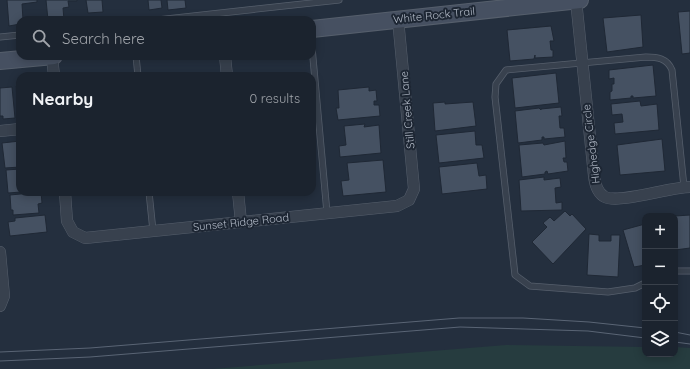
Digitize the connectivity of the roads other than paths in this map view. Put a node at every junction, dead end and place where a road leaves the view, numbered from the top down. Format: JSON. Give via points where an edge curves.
{"nodes":[{"id":1,"x":339,"y":0,"type":"edge"},
{"id":2,"x":576,"y":0,"type":"edge"},
{"id":3,"x":580,"y":0,"type":"edge"},
{"id":4,"x":496,"y":4,"type":"edge"},
{"id":5,"x":193,"y":16,"type":"edge"},
{"id":6,"x":398,"y":19,"type":"junction"},
{"id":7,"x":316,"y":29,"type":"edge"},
{"id":8,"x":16,"y":35,"type":"edge"},
{"id":9,"x":0,"y":37,"type":"edge"},
{"id":10,"x":18,"y":60,"type":"edge"},
{"id":11,"x":53,"y":60,"type":"edge"},
{"id":12,"x":136,"y":60,"type":"edge"},
{"id":13,"x":225,"y":60,"type":"edge"},
{"id":14,"x":313,"y":60,"type":"edge"},
{"id":15,"x":0,"y":62,"type":"edge"},
{"id":16,"x":583,"y":63,"type":"junction"},
{"id":17,"x":54,"y":72,"type":"edge"},
{"id":18,"x":138,"y":72,"type":"edge"},
{"id":19,"x":227,"y":72,"type":"edge"},
{"id":20,"x":314,"y":72,"type":"edge"},
{"id":21,"x":316,"y":91,"type":"edge"},
{"id":22,"x":16,"y":129,"type":"edge"},
{"id":23,"x":0,"y":131,"type":"edge"},
{"id":24,"x":687,"y":187,"type":"edge"},
{"id":25,"x":65,"y":196,"type":"edge"},
{"id":26,"x":149,"y":196,"type":"edge"},
{"id":27,"x":238,"y":196,"type":"edge"},
{"id":28,"x":410,"y":200,"type":"joint"},
{"id":29,"x":327,"y":213,"type":"junction"},
{"id":30,"x":241,"y":222,"type":"junction"},
{"id":31,"x":152,"y":231,"type":"junction"},
{"id":32,"x":0,"y":252,"type":"edge"},
{"id":33,"x":678,"y":271,"type":"edge"},
{"id":34,"x":690,"y":271,"type":"edge"},
{"id":35,"x":642,"y":284,"type":"edge"},
{"id":36,"x":0,"y":306,"type":"edge"}],
"edges":[{"from":1,"to":5,"type":"lane"},
{"from":2,"to":3,"type":"street","name":"White Rock Trail"},
{"from":2,"to":4,"type":"street","name":"White Rock Trail"},
{"from":2,"to":16,"type":"street","name":"Highedge Circle"},
{"from":4,"to":6,"type":"street","name":"White Rock Trail"},
{"from":6,"to":7,"type":"street","name":"White Rock Trail"},
{"from":6,"to":28,"type":"street","name":"Still Creek Lane","via":[[414,189]]},
{"from":8,"to":9,"type":"lane"},
{"from":10,"to":15,"type":"street"},
{"from":11,"to":17,"type":"street"},
{"from":12,"to":18,"type":"lane"},
{"from":13,"to":19,"type":"street"},
{"from":14,"to":20,"type":"lane"},
{"from":16,"to":24,"type":"lane","via":[[655,57],[661,58],[670,66]]},
{"from":16,"to":24,"type":"street","name":"Highedge Circle","via":[[597,189],[605,197],[618,200]]},
{"from":16,"to":35,"type":"lane","via":[[506,70],[496,84],[495,97],[515,275],[530,286],[608,292]]},
{"from":21,"to":29,"type":"lane"},
{"from":22,"to":23,"type":"street"},
{"from":25,"to":31,"type":"street","name":"Sunset Ridge Road","via":[[67,221],[73,232],[85,238]]},
{"from":26,"to":31,"type":"lane"},
{"from":27,"to":30,"type":"street"},
{"from":28,"to":29,"type":"street","name":"Sunset Ridge Road","via":[[397,206]]},
{"from":29,"to":30,"type":"street","name":"Sunset Ridge Road"},
{"from":30,"to":31,"type":"street","name":"Sunset Ridge Road"},
{"from":32,"to":36,"type":"street","via":[[4,296]]},
{"from":33,"to":34,"type":"lane"}]}
